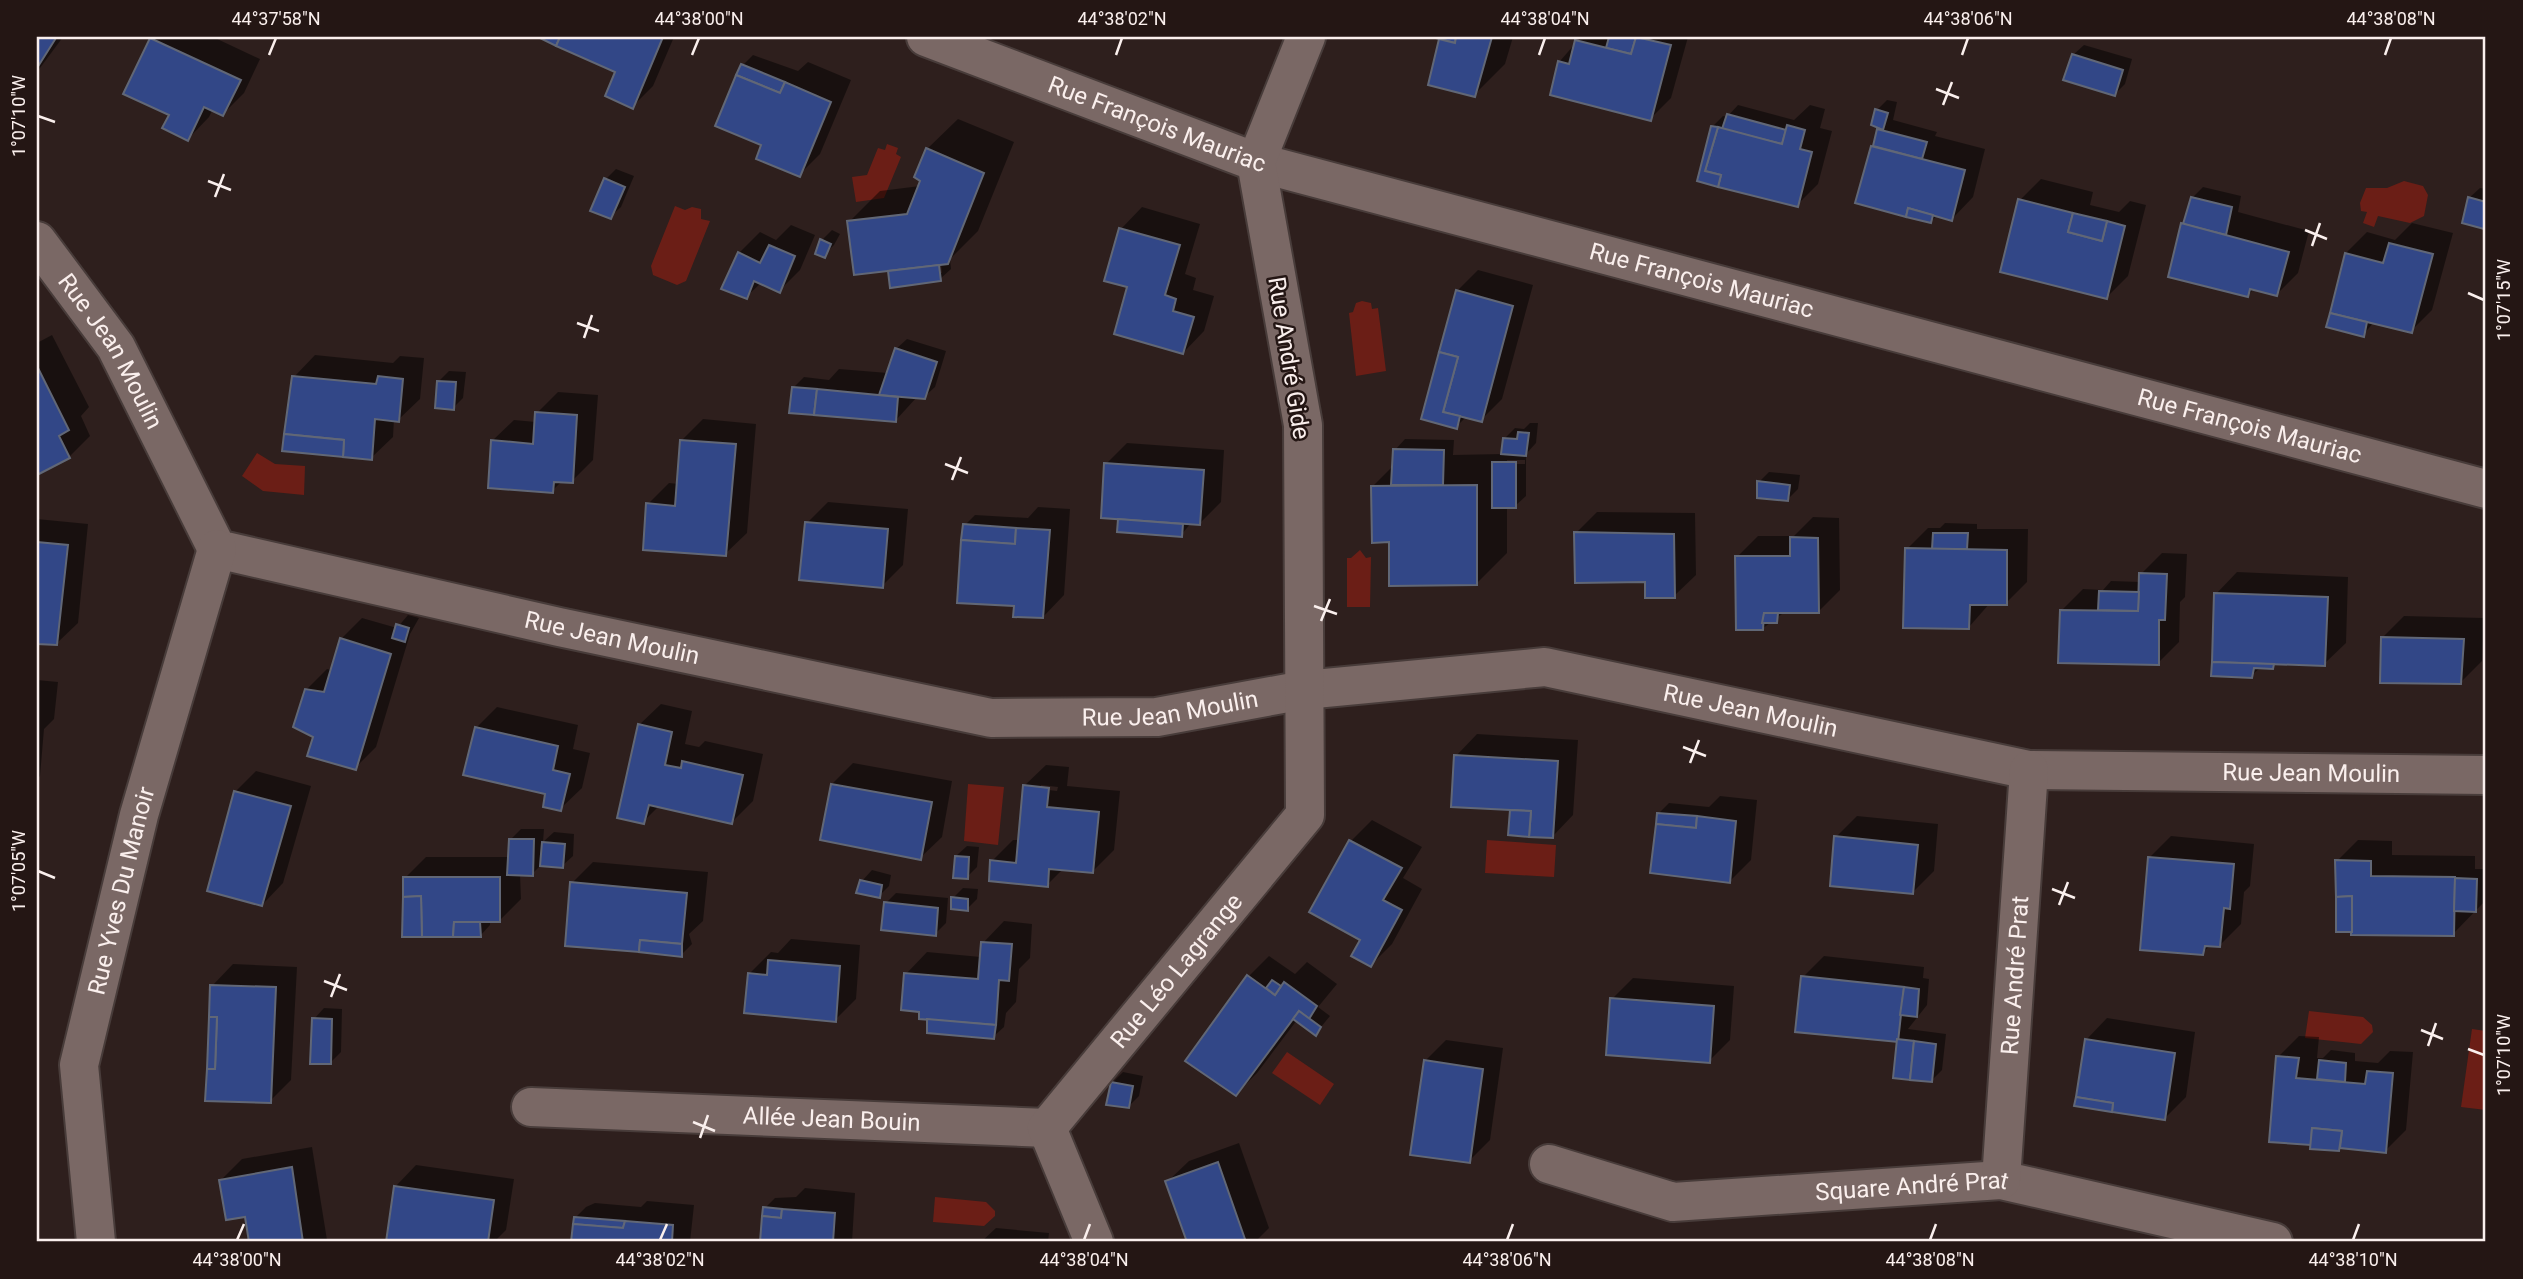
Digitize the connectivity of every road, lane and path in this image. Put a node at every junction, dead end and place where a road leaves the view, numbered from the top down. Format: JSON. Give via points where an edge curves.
{"nodes":[{"id":1,"x":926,"y":37,"type":"edge"},
{"id":2,"x":1306,"y":37,"type":"edge"},
{"id":3,"x":1256,"y":162,"type":"junction"},
{"id":4,"x":37,"y":241,"type":"edge"},
{"id":5,"x":2486,"y":489,"type":"edge"},
{"id":6,"x":217,"y":549,"type":"junction"},
{"id":7,"x":1304,"y":690,"type":"junction"},
{"id":8,"x":2029,"y":770,"type":"junction"},
{"id":9,"x":2486,"y":775,"type":"edge"},
{"id":10,"x":531,"y":1107,"type":"dead end"},
{"id":11,"x":1047,"y":1128,"type":"junction"},
{"id":12,"x":1549,"y":1164,"type":"dead end"},
{"id":13,"x":2001,"y":1180,"type":"junction"},
{"id":14,"x":96,"y":1242,"type":"edge"},
{"id":15,"x":1094,"y":1242,"type":"edge"},
{"id":16,"x":2273,"y":1242,"type":"edge"}],
"edges":[{"from":1,"to":3,"type":"street","name":"Rue François Mauriac"},
{"from":2,"to":3,"type":"street"},
{"from":3,"to":5,"type":"street","name":"Rue François Mauriac"},
{"from":3,"to":7,"type":"street","name":"Rue André Gide","via":[[1303,425]]},
{"from":4,"to":6,"type":"street","name":"Rue Jean Moulin","via":[[116,347]]},
{"from":6,"to":7,"type":"street","name":"Rue Jean Moulin","via":[[991,718],[1157,717]]},
{"from":6,"to":14,"type":"street","name":"Rue Yves Du Manoir","via":[[139,815],[79,1065]]},
{"from":7,"to":8,"type":"street","name":"Rue Jean Moulin","via":[[1545,667]]},
{"from":7,"to":11,"type":"street","name":"Rue Léo Lagrange","via":[[1304,815]]},
{"from":8,"to":9,"type":"street","name":"Rue Jean Moulin"},
{"from":8,"to":13,"type":"street","name":"Rue André Prat"},
{"from":10,"to":11,"type":"street","name":"Allée Jean Bouin"},
{"from":11,"to":15,"type":"street"},
{"from":12,"to":13,"type":"street","name":"Square André Prat","via":[[1673,1202]]},
{"from":13,"to":16,"type":"street","name":"Square André Prat"}]}
